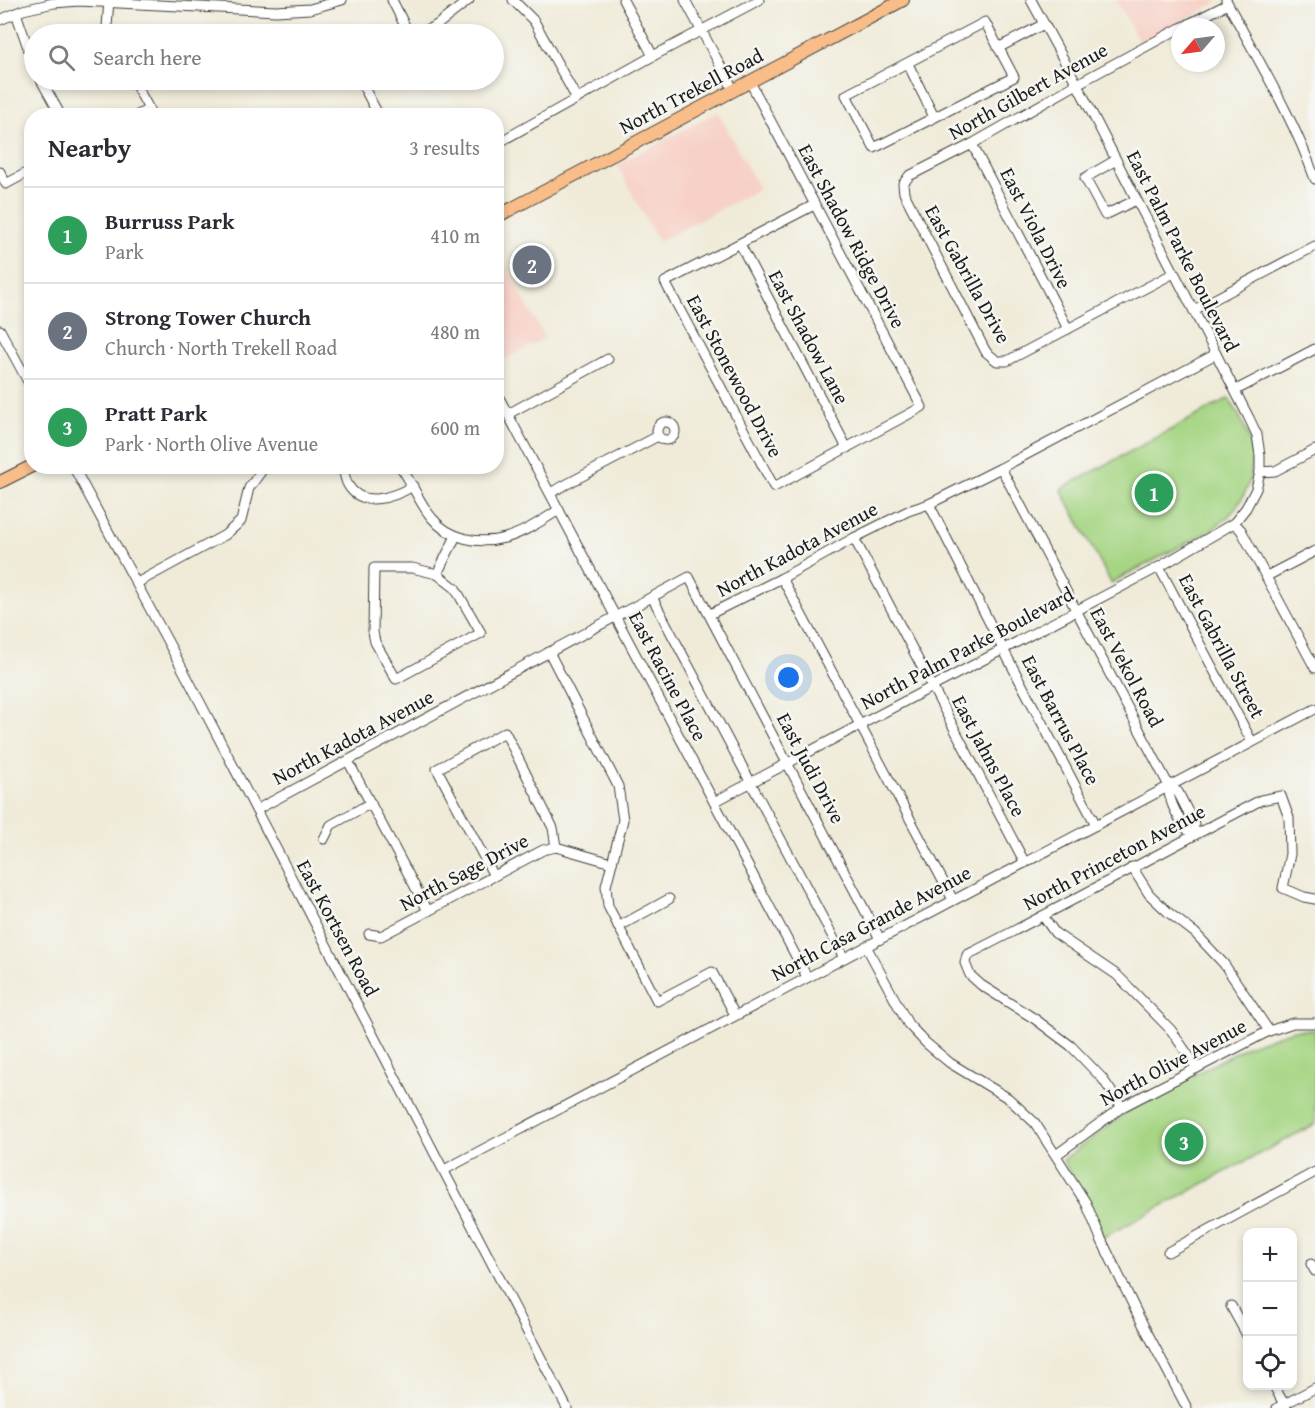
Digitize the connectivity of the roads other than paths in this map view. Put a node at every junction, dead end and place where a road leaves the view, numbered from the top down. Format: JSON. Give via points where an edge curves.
{"nodes":[{"id":1,"x":342,"y":0,"type":"edge"},
{"id":2,"x":392,"y":0,"type":"edge"},
{"id":3,"x":469,"y":0,"type":"edge"},
{"id":4,"x":513,"y":0,"type":"edge"},
{"id":5,"x":623,"y":0,"type":"edge"},
{"id":6,"x":685,"y":0,"type":"edge"},
{"id":7,"x":759,"y":0,"type":"edge"},
{"id":8,"x":903,"y":0,"type":"edge"},
{"id":9,"x":1031,"y":0,"type":"edge"},
{"id":10,"x":109,"y":1,"type":"edge"},
{"id":11,"x":1227,"y":2,"type":"edge"},
{"id":12,"x":16,"y":13,"type":"junction"},
{"id":13,"x":1199,"y":18,"type":"edge"},
{"id":14,"x":0,"y":20,"type":"edge"},
{"id":15,"x":107,"y":24,"type":"edge"},
{"id":16,"x":404,"y":24,"type":"edge"},
{"id":17,"x":438,"y":24,"type":"edge"},
{"id":18,"x":1044,"y":24,"type":"junction"},
{"id":19,"x":701,"y":30,"type":"junction"},
{"id":20,"x":1171,"y":33,"type":"edge"},
{"id":21,"x":24,"y":36,"type":"edge"},
{"id":22,"x":998,"y":48,"type":"junction"},
{"id":23,"x":653,"y":56,"type":"junction"},
{"id":24,"x":908,"y":64,"type":"junction"},
{"id":25,"x":750,"y":82,"type":"junction"},
{"id":26,"x":1077,"y":84,"type":"junction"},
{"id":27,"x":47,"y":90,"type":"edge"},
{"id":28,"x":139,"y":90,"type":"edge"},
{"id":29,"x":365,"y":90,"type":"edge"},
{"id":30,"x":734,"y":91,"type":"junction"},
{"id":31,"x":577,"y":99,"type":"junction"},
{"id":32,"x":57,"y":108,"type":"edge"},
{"id":33,"x":148,"y":108,"type":"edge"},
{"id":34,"x":375,"y":108,"type":"edge"},
{"id":35,"x":934,"y":117,"type":"junction"},
{"id":36,"x":504,"y":140,"type":"edge"},
{"id":37,"x":972,"y":144,"type":"junction"},
{"id":38,"x":1116,"y":160,"type":"junction"},
{"id":39,"x":0,"y":172,"type":"edge"},
{"id":40,"x":24,"y":174,"type":"edge"},
{"id":41,"x":1315,"y":179,"type":"edge"},
{"id":42,"x":904,"y":193,"type":"joint"},
{"id":43,"x":1136,"y":200,"type":"junction"},
{"id":44,"x":814,"y":205,"type":"junction"},
{"id":45,"x":504,"y":213,"type":"edge"},
{"id":46,"x":740,"y":244,"type":"junction"},
{"id":47,"x":1315,"y":246,"type":"edge"},
{"id":48,"x":1174,"y":273,"type":"junction"},
{"id":49,"x":1194,"y":310,"type":"junction"},
{"id":50,"x":1068,"y":329,"type":"junction"},
{"id":51,"x":0,"y":330,"type":"edge"},
{"id":52,"x":1315,"y":349,"type":"edge"},
{"id":53,"x":1216,"y":354,"type":"junction"},
{"id":54,"x":608,"y":359,"type":"dead end"},
{"id":55,"x":24,"y":374,"type":"edge"},
{"id":56,"x":1236,"y":390,"type":"junction"},
{"id":57,"x":504,"y":407,"type":"edge"},
{"id":58,"x":508,"y":414,"type":"junction"},
{"id":59,"x":657,"y":436,"type":"dead end"},
{"id":60,"x":847,"y":448,"type":"junction"},
{"id":61,"x":1315,"y":450,"type":"edge"},
{"id":62,"x":1001,"y":468,"type":"junction"},
{"id":63,"x":24,"y":470,"type":"edge"},
{"id":64,"x":1260,"y":472,"type":"junction"},
{"id":65,"x":77,"y":474,"type":"edge"},
{"id":66,"x":259,"y":474,"type":"edge"},
{"id":67,"x":345,"y":474,"type":"edge"},
{"id":68,"x":405,"y":474,"type":"edge"},
{"id":69,"x":0,"y":482,"type":"edge"},
{"id":70,"x":413,"y":486,"type":"junction"},
{"id":71,"x":550,"y":494,"type":"junction"},
{"id":72,"x":929,"y":504,"type":"junction"},
{"id":73,"x":559,"y":510,"type":"junction"},
{"id":74,"x":1234,"y":522,"type":"junction"},
{"id":75,"x":456,"y":536,"type":"junction"},
{"id":76,"x":854,"y":538,"type":"junction"},
{"id":77,"x":1315,"y":551,"type":"edge"},
{"id":78,"x":1159,"y":567,"type":"junction"},
{"id":79,"x":437,"y":574,"type":"junction"},
{"id":80,"x":1267,"y":576,"type":"junction"},
{"id":81,"x":782,"y":578,"type":"junction"},
{"id":82,"x":137,"y":583,"type":"junction"},
{"id":83,"x":652,"y":597,"type":"junction"},
{"id":84,"x":1077,"y":610,"type":"junction"},
{"id":85,"x":710,"y":614,"type":"junction"},
{"id":86,"x":615,"y":616,"type":"junction"},
{"id":87,"x":1003,"y":649,"type":"junction"},
{"id":88,"x":549,"y":652,"type":"junction"},
{"id":89,"x":1315,"y":668,"type":"edge"},
{"id":90,"x":932,"y":686,"type":"junction"},
{"id":91,"x":1315,"y":709,"type":"edge"},
{"id":92,"x":860,"y":725,"type":"junction"},
{"id":93,"x":1252,"y":742,"type":"junction"},
{"id":94,"x":348,"y":760,"type":"junction"},
{"id":95,"x":788,"y":763,"type":"junction"},
{"id":96,"x":750,"y":783,"type":"junction"},
{"id":97,"x":1169,"y":786,"type":"junction"},
{"id":98,"x":714,"y":802,"type":"junction"},
{"id":99,"x":371,"y":803,"type":"junction"},
{"id":100,"x":256,"y":810,"type":"junction"},
{"id":101,"x":1096,"y":825,"type":"junction"},
{"id":102,"x":1193,"y":835,"type":"junction"},
{"id":103,"x":324,"y":839,"type":"dead end"},
{"id":104,"x":556,"y":847,"type":"junction"},
{"id":105,"x":612,"y":863,"type":"junction"},
{"id":106,"x":1025,"y":863,"type":"junction"},
{"id":107,"x":1132,"y":867,"type":"junction"},
{"id":108,"x":494,"y":876,"type":"junction"},
{"id":109,"x":669,"y":899,"type":"dead end"},
{"id":110,"x":1315,"y":899,"type":"edge"},
{"id":111,"x":953,"y":900,"type":"junction"},
{"id":112,"x":428,"y":911,"type":"junction"},
{"id":113,"x":1043,"y":916,"type":"junction"},
{"id":114,"x":618,"y":927,"type":"junction"},
{"id":115,"x":369,"y":934,"type":"dead end"},
{"id":116,"x":880,"y":939,"type":"junction"},
{"id":117,"x":866,"y":946,"type":"junction"},
{"id":118,"x":844,"y":958,"type":"junction"},
{"id":119,"x":807,"y":977,"type":"junction"},
{"id":120,"x":735,"y":1015,"type":"junction"},
{"id":121,"x":1315,"y":1023,"type":"edge"},
{"id":122,"x":1269,"y":1031,"type":"junction"},
{"id":123,"x":1197,"y":1068,"type":"junction"},
{"id":124,"x":1122,"y":1107,"type":"junction"},
{"id":125,"x":1056,"y":1155,"type":"junction"},
{"id":126,"x":444,"y":1170,"type":"junction"},
{"id":127,"x":1315,"y":1172,"type":"edge"},
{"id":128,"x":1168,"y":1251,"type":"dead end"},
{"id":129,"x":1231,"y":1306,"type":"dead end"},
{"id":130,"x":1247,"y":1336,"type":"edge"},
{"id":131,"x":1315,"y":1388,"type":"edge"},
{"id":132,"x":1276,"y":1390,"type":"edge"},
{"id":133,"x":1282,"y":1407,"type":"edge"},
{"id":134,"x":567,"y":1408,"type":"edge"},
{"id":135,"x":1187,"y":1408,"type":"edge"}],
"edges":[{"from":1,"to":10,"type":"street","via":[[310,9],[276,11]]},
{"from":2,"to":16,"type":"street"},
{"from":3,"to":17,"type":"street"},
{"from":4,"to":31,"type":"street","via":[[534,21]]},
{"from":5,"to":23,"type":"street"},
{"from":6,"to":19,"type":"street"},
{"from":7,"to":19,"type":"street"},
{"from":8,"to":25,"type":"main road","name":"North Trekell Road"},
{"from":9,"to":18,"type":"street","name":"East Palm Parke Boulevard"},
{"from":10,"to":12,"type":"street","via":[[62,2]]},
{"from":10,"to":15,"type":"street"},
{"from":11,"to":13,"type":"street","name":"North Gilbert Avenue"},
{"from":11,"to":41,"type":"street","via":[[1294,126]]},
{"from":12,"to":14,"type":"street"},
{"from":12,"to":21,"type":"street"},
{"from":18,"to":22,"type":"street"},
{"from":18,"to":26,"type":"street","name":"East Palm Parke Boulevard"},
{"from":19,"to":23,"type":"street"},
{"from":19,"to":30,"type":"street"},
{"from":20,"to":26,"type":"street","name":"North Gilbert Avenue"},
{"from":22,"to":24,"type":"street","via":[[985,22]]},
{"from":22,"to":35,"type":"street","via":[[1014,77]]},
{"from":23,"to":31,"type":"street"},
{"from":24,"to":35,"type":"street"},
{"from":24,"to":35,"type":"street","via":[[846,95],[874,148]]},
{"from":25,"to":30,"type":"main road","name":"North Trekell Road"},
{"from":25,"to":44,"type":"street","name":"East Shadow Ridge Drive"},
{"from":26,"to":37,"type":"street","name":"North Gilbert Avenue"},
{"from":26,"to":38,"type":"street","name":"East Palm Parke Boulevard"},
{"from":27,"to":32,"type":"street"},
{"from":28,"to":33,"type":"street"},
{"from":29,"to":34,"type":"street"},
{"from":30,"to":45,"type":"main road","name":"North Trekell Road"},
{"from":31,"to":36,"type":"street"},
{"from":37,"to":42,"type":"street","name":"North Gilbert Avenue","via":[[909,176],[903,184]]},
{"from":37,"to":50,"type":"street","name":"East Viola Drive"},
{"from":38,"to":43,"type":"street","name":"East Palm Parke Boulevard"},
{"from":38,"to":43,"type":"street","via":[[1084,178],[1105,215]]},
{"from":39,"to":40,"type":"street","via":[[6,184]]},
{"from":42,"to":50,"type":"street","name":"East Gabrilla Drive","via":[[986,352],[997,361],[1007,361]]},
{"from":43,"to":48,"type":"street","name":"East Palm Parke Boulevard"},
{"from":44,"to":46,"type":"street"},
{"from":44,"to":60,"type":"street","name":"East Shadow Ridge Drive","via":[[922,407]]},
{"from":46,"to":60,"type":"street","name":"East Shadow Lane"},
{"from":46,"to":60,"type":"street","name":"East Stonewood Drive","via":[[665,282],[774,487]]},
{"from":47,"to":49,"type":"street"},
{"from":48,"to":49,"type":"street","name":"East Palm Parke Boulevard"},
{"from":48,"to":50,"type":"street"},
{"from":49,"to":53,"type":"street","name":"East Palm Parke Boulevard"},
{"from":51,"to":55,"type":"street"},
{"from":52,"to":56,"type":"street"},
{"from":53,"to":56,"type":"street","name":"East Palm Parke Boulevard"},
{"from":53,"to":62,"type":"street","name":"North Kadota Avenue"},
{"from":54,"to":58,"type":"street"},
{"from":56,"to":64,"type":"street","name":"East Palm Parke Boulevard","via":[[1257,435]]},
{"from":57,"to":58,"type":"street","name":"East Racine Place"},
{"from":58,"to":71,"type":"street","name":"East Racine Place"},
{"from":59,"to":71,"type":"street"},
{"from":61,"to":64,"type":"street","via":[[1275,471]]},
{"from":62,"to":72,"type":"street","name":"North Kadota Avenue"},
{"from":62,"to":84,"type":"street","name":"East Vekol Road"},
{"from":63,"to":69,"type":"main road"},
{"from":64,"to":74,"type":"street","name":"East Palm Parke Boulevard","via":[[1256,489]]},
{"from":65,"to":82,"type":"street","name":"East Kortsen Road"},
{"from":66,"to":82,"type":"street","via":[[249,488],[241,521],[225,535]]},
{"from":67,"to":70,"type":"street","via":[[353,493],[362,498],[384,499]]},
{"from":68,"to":70,"type":"street"},
{"from":70,"to":75,"type":"street","via":[[431,517]]},
{"from":71,"to":73,"type":"street","name":"East Racine Place"},
{"from":72,"to":76,"type":"street","name":"North Kadota Avenue"},
{"from":72,"to":87,"type":"street","name":"East Barrus Place"},
{"from":73,"to":75,"type":"street","via":[[505,538],[486,541]]},
{"from":73,"to":86,"type":"street","name":"East Racine Place"},
{"from":74,"to":78,"type":"street","name":"North Palm Parke Boulevard"},
{"from":74,"to":80,"type":"street"},
{"from":75,"to":79,"type":"street"},
{"from":76,"to":81,"type":"street","name":"North Kadota Avenue"},
{"from":76,"to":90,"type":"street","name":"East Jahns Place"},
{"from":77,"to":80,"type":"street"},
{"from":78,"to":84,"type":"street","name":"North Palm Parke Boulevard"},
{"from":78,"to":93,"type":"street","name":"East Gabrilla Street"},
{"from":79,"to":79,"type":"street","via":[[412,568],[374,568],[373,632],[396,680],[481,633],[455,588]]},
{"from":80,"to":89,"type":"street"},
{"from":81,"to":85,"type":"street","name":"North Kadota Avenue"},
{"from":81,"to":92,"type":"street"},
{"from":82,"to":100,"type":"street","name":"East Kortsen Road"},
{"from":83,"to":85,"type":"street","name":"North Kadota Avenue","via":[[689,577]]},
{"from":83,"to":86,"type":"street","name":"North Kadota Avenue"},
{"from":83,"to":96,"type":"street"},
{"from":84,"to":87,"type":"street","name":"North Palm Parke Boulevard"},
{"from":84,"to":97,"type":"street","name":"East Vekol Road"},
{"from":85,"to":95,"type":"street","name":"East Judi Drive"},
{"from":86,"to":88,"type":"street","name":"North Kadota Avenue"},
{"from":86,"to":98,"type":"street","name":"East Racine Place"},
{"from":87,"to":90,"type":"street","name":"North Palm Parke Boulevard"},
{"from":87,"to":101,"type":"street","name":"East Barrus Place"},
{"from":88,"to":94,"type":"street","name":"North Kadota Avenue"},
{"from":88,"to":105,"type":"street","via":[[618,786],[623,820]]},
{"from":90,"to":92,"type":"street","name":"North Palm Parke Boulevard"},
{"from":90,"to":106,"type":"street","name":"East Jahns Place"},
{"from":91,"to":93,"type":"street","name":"North Casa Grande Avenue"},
{"from":92,"to":95,"type":"street","name":"North Palm Parke Boulevard"},
{"from":92,"to":111,"type":"street"},
{"from":93,"to":97,"type":"street","name":"North Casa Grande Avenue"},
{"from":94,"to":99,"type":"street"},
{"from":94,"to":100,"type":"street","name":"North Kadota Avenue"},
{"from":95,"to":96,"type":"street","name":"North Palm Parke Boulevard"},
{"from":95,"to":116,"type":"street","name":"East Judi Drive"},
{"from":96,"to":98,"type":"street","name":"North Palm Parke Boulevard"},
{"from":96,"to":118,"type":"street"},
{"from":97,"to":101,"type":"street","name":"North Casa Grande Avenue"},
{"from":97,"to":102,"type":"street","name":"East Vekol Road","via":[[1168,794]]},
{"from":98,"to":119,"type":"street","name":"East Racine Place"},
{"from":99,"to":103,"type":"street","via":[[331,825]]},
{"from":99,"to":112,"type":"street"},
{"from":100,"to":126,"type":"street","name":"East Kortsen Road"},
{"from":101,"to":106,"type":"street","name":"North Casa Grande Avenue"},
{"from":102,"to":107,"type":"street","name":"North Princeton Avenue"},
{"from":102,"to":110,"type":"street","name":"North Princeton Avenue","via":[[1261,800],[1281,796],[1289,818],[1290,854],[1283,888]]},
{"from":104,"to":105,"type":"street","name":"North Sage Drive"},
{"from":104,"to":108,"type":"street","name":"North Sage Drive"},
{"from":104,"to":108,"type":"street","via":[[553,828],[505,732],[436,769]]},
{"from":105,"to":114,"type":"street","via":[[606,886],[608,906]]},
{"from":106,"to":111,"type":"street","name":"North Casa Grande Avenue"},
{"from":107,"to":113,"type":"street","name":"North Princeton Avenue"},
{"from":107,"to":122,"type":"street","via":[[1149,894],[1224,964]]},
{"from":108,"to":112,"type":"street","name":"North Sage Drive"},
{"from":109,"to":114,"type":"street"},
{"from":111,"to":116,"type":"street","name":"North Casa Grande Avenue"},
{"from":112,"to":115,"type":"street","name":"North Sage Drive","via":[[381,936]]},
{"from":113,"to":123,"type":"street","via":[[1055,933],[1117,975],[1171,1030]]},
{"from":113,"to":124,"type":"street","name":"North Princeton Avenue","via":[[967,955],[965,963],[970,975],[981,985],[1071,1046],[1102,1078]]},
{"from":114,"to":120,"type":"street","via":[[657,1001],[712,972]]},
{"from":116,"to":117,"type":"street","name":"North Casa Grande Avenue"},
{"from":117,"to":118,"type":"street","name":"North Casa Grande Avenue"},
{"from":117,"to":125,"type":"street","via":[[908,1024],[950,1062],[1008,1098],[1035,1123]]},
{"from":118,"to":119,"type":"street","name":"North Casa Grande Avenue"},
{"from":119,"to":120,"type":"street","name":"North Casa Grande Avenue"},
{"from":120,"to":126,"type":"street","name":"North Casa Grande Avenue"},
{"from":121,"to":122,"type":"street","name":"North Olive Avenue","via":[[1293,1023]]},
{"from":122,"to":123,"type":"street","name":"North Olive Avenue"},
{"from":123,"to":124,"type":"street","name":"North Olive Avenue"},
{"from":124,"to":125,"type":"street","name":"North Olive Avenue"},
{"from":125,"to":135,"type":"street","via":[[1086,1203]]},
{"from":126,"to":134,"type":"street","name":"East Kortsen Road"},
{"from":127,"to":128,"type":"street"},
{"from":129,"to":130,"type":"street"},
{"from":131,"to":133,"type":"street"},
{"from":132,"to":133,"type":"street"}]}
